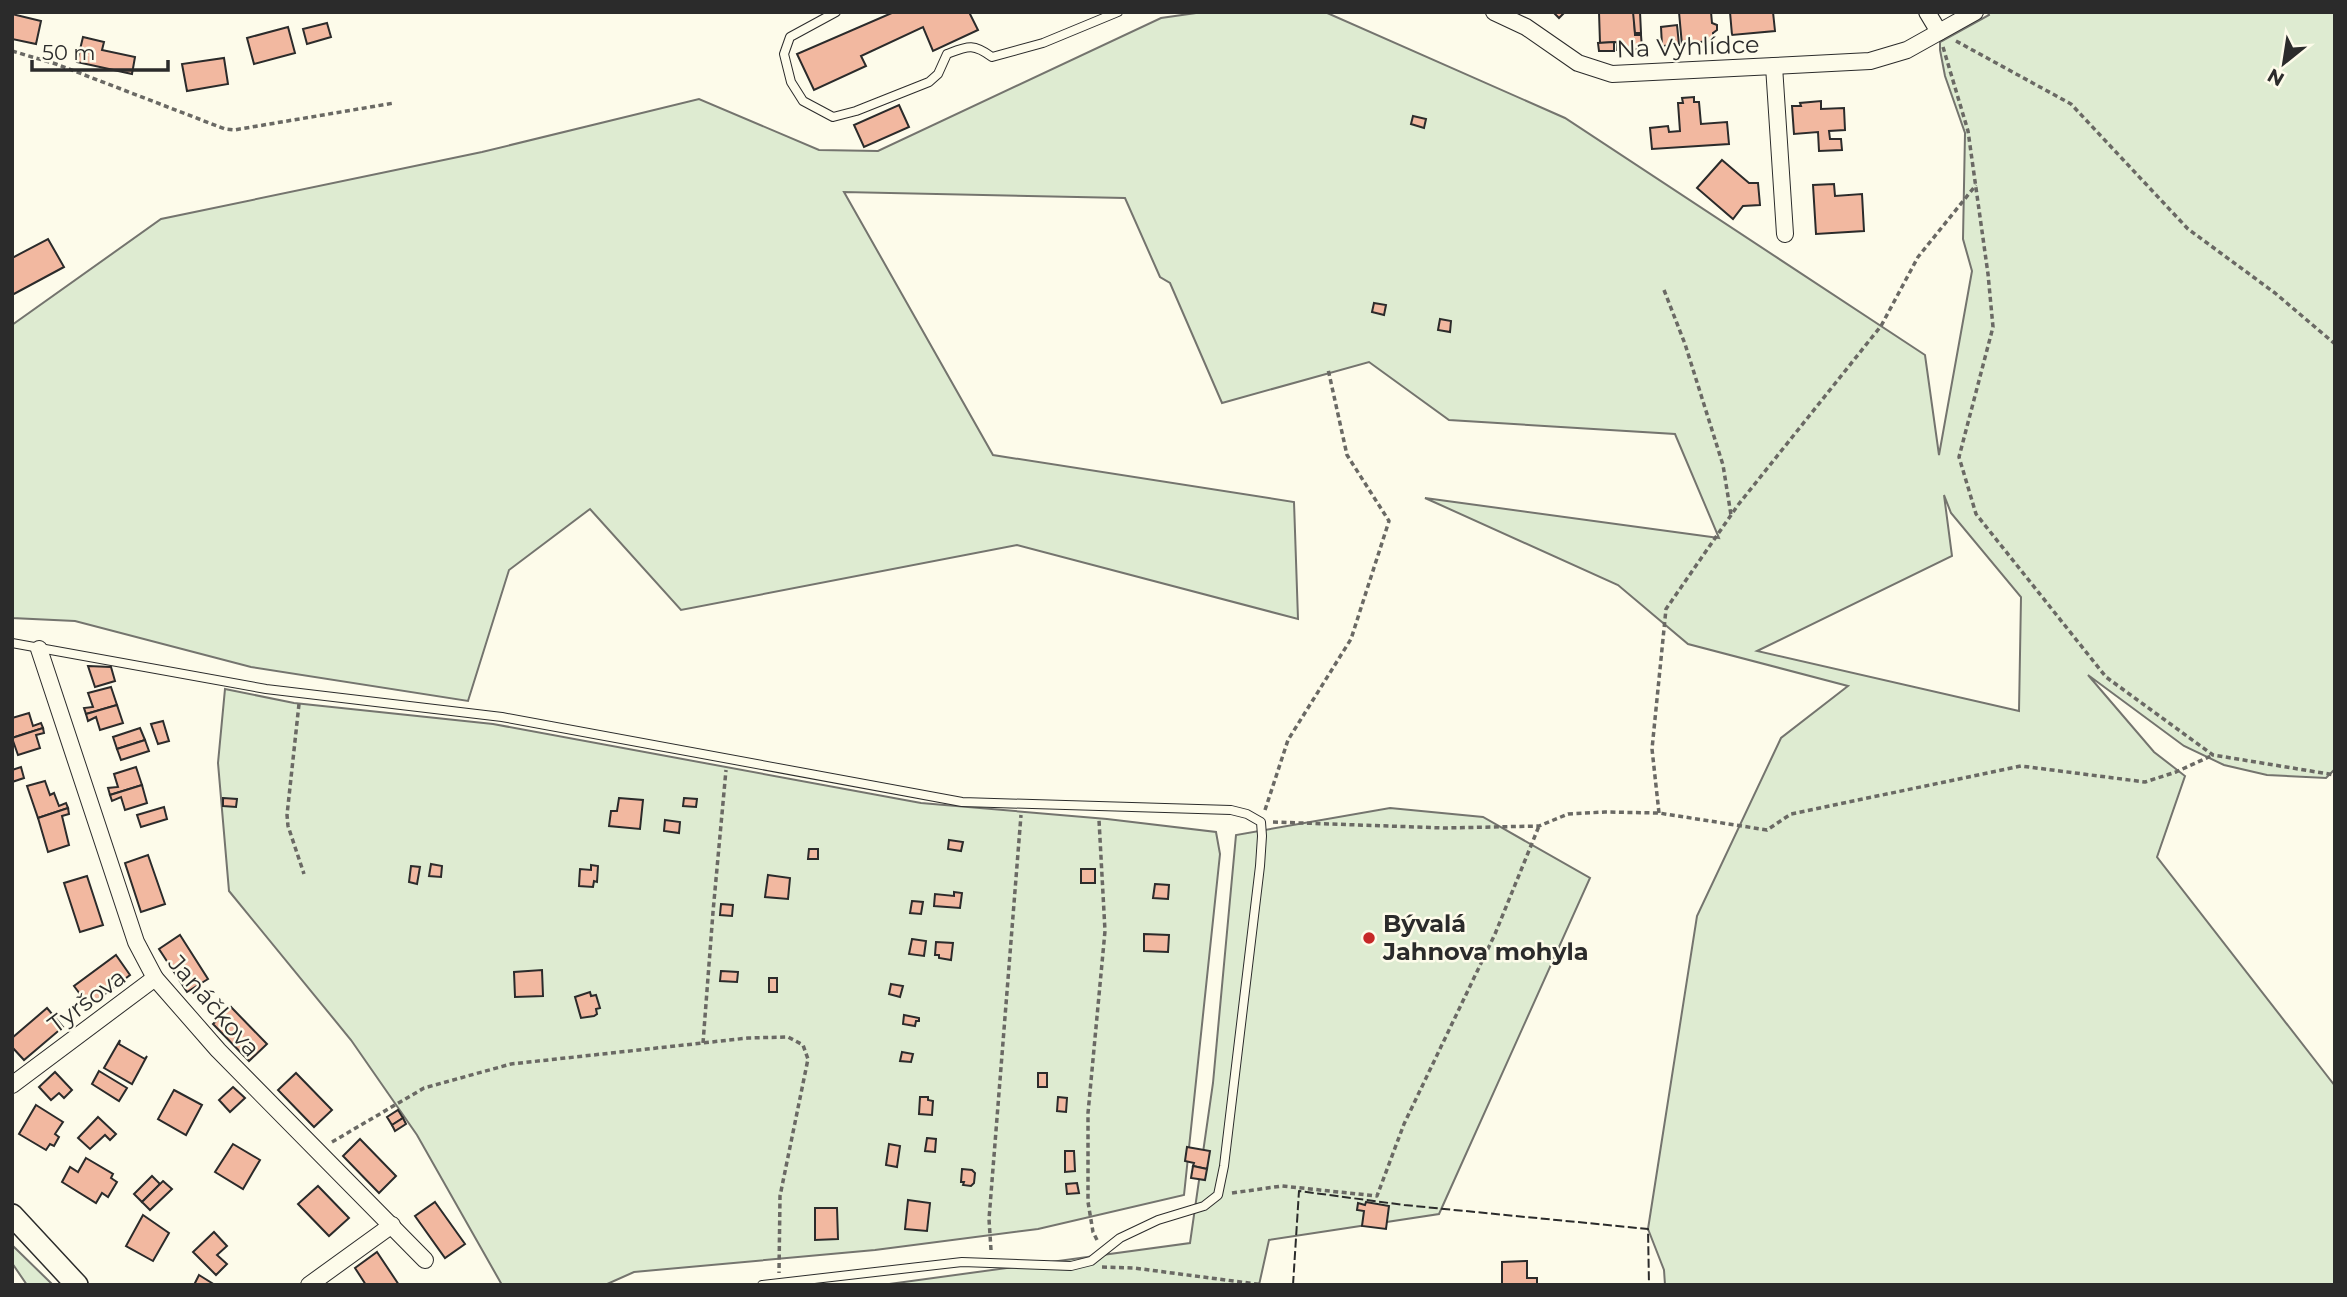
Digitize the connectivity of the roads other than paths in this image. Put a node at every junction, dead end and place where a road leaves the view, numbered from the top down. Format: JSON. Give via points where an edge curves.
{"nodes":[{"id":1,"x":836,"y":12,"type":"edge"},
{"id":2,"x":1118,"y":12,"type":"edge"},
{"id":3,"x":1494,"y":12,"type":"edge"},
{"id":4,"x":1927,"y":12,"type":"edge"},
{"id":5,"x":1975,"y":12,"type":"edge"},
{"id":6,"x":1939,"y":32,"type":"junction"},
{"id":7,"x":1774,"y":66,"type":"junction"},
{"id":8,"x":1785,"y":234,"type":"dead end"},
{"id":9,"x":12,"y":643,"type":"edge"},
{"id":10,"x":39,"y":649,"type":"junction"},
{"id":11,"x":155,"y":978,"type":"junction"},
{"id":12,"x":12,"y":1085,"type":"edge"},
{"id":13,"x":12,"y":1215,"type":"edge"},
{"id":14,"x":392,"y":1225,"type":"junction"},
{"id":15,"x":425,"y":1261,"type":"dead end"},
{"id":16,"x":78,"y":1285,"type":"edge"},
{"id":17,"x":309,"y":1285,"type":"edge"},
{"id":18,"x":762,"y":1285,"type":"edge"}],
"edges":[{"from":1,"to":2,"type":"lane","via":[[790,37],[784,54],[791,82],[803,101],[833,117],[929,82],[947,54],[968,46],[979,47],[992,57],[1043,43]]},
{"from":3,"to":7,"type":"street","name":"Na Vyhlídce","via":[[1526,27],[1578,63],[1612,74]]},
{"from":4,"to":6,"type":"street"},
{"from":5,"to":6,"type":"street"},
{"from":6,"to":7,"type":"street","via":[[1907,50],[1870,61]]},
{"from":7,"to":8,"type":"street","name":"Na Vyhlídce"},
{"from":9,"to":10,"type":"lane"},
{"from":10,"to":11,"type":"street","name":"Janáčkova","via":[[136,942]]},
{"from":10,"to":18,"type":"lane","via":[[266,689],[502,717],[962,802],[1231,810],[1261,822],[1260,866],[1218,1195],[1204,1206],[1120,1238],[1091,1261],[1071,1266],[962,1262]]},
{"from":11,"to":12,"type":"street","name":"Tyršova"},
{"from":11,"to":14,"type":"street","name":"Janáčkova","via":[[218,1050]]},
{"from":13,"to":16,"type":"street"},
{"from":14,"to":15,"type":"street","name":"Janáčkova"},
{"from":14,"to":17,"type":"street"}]}
